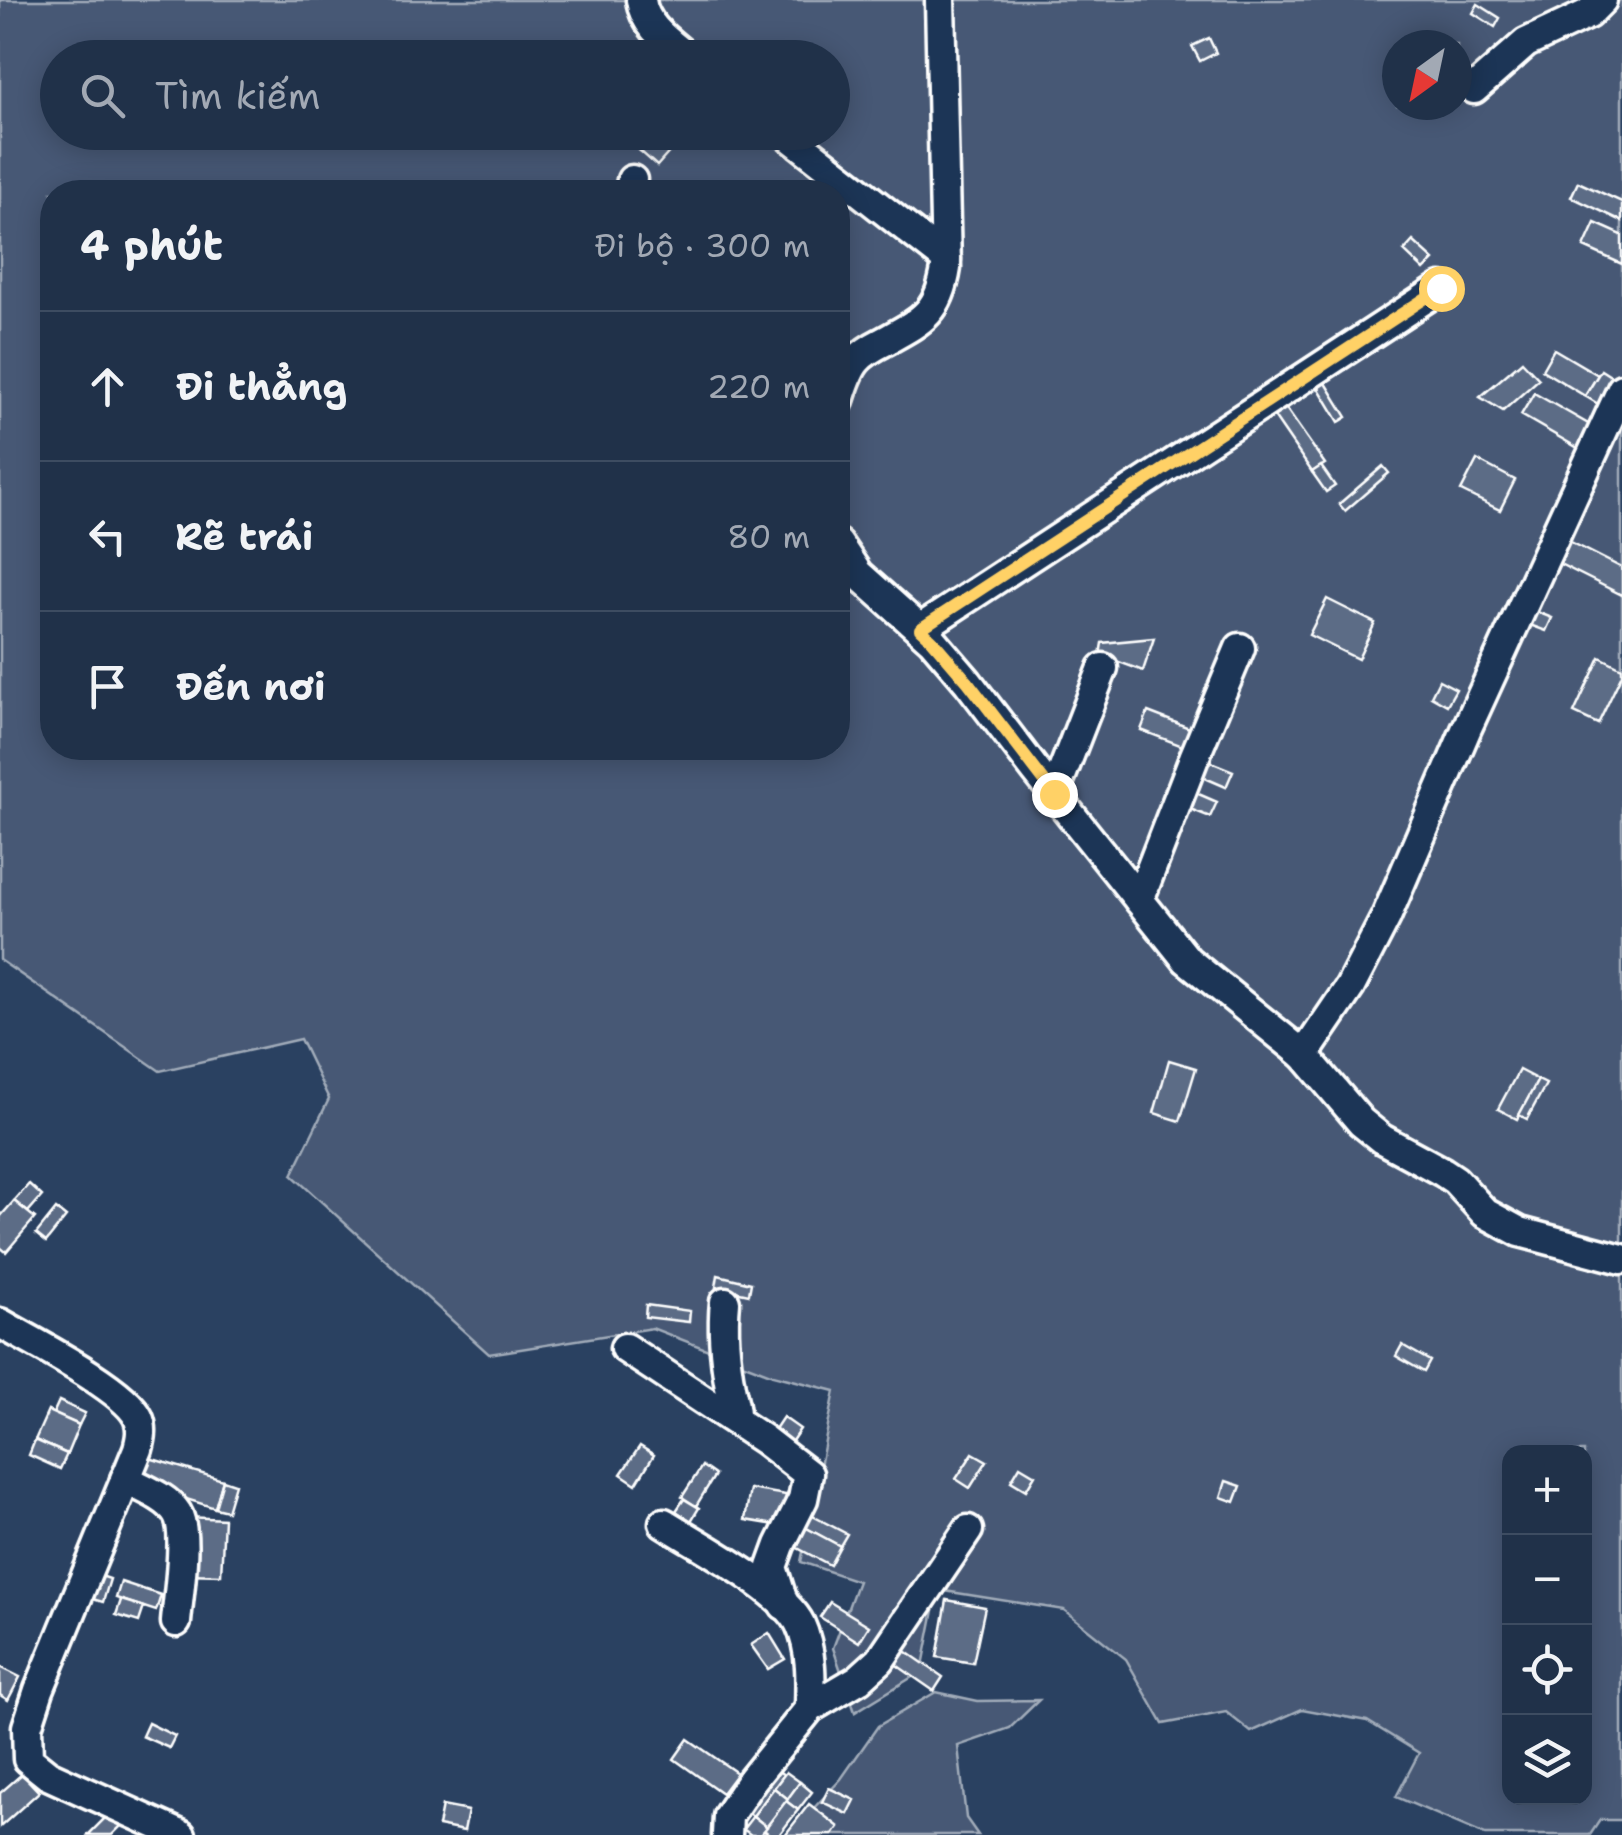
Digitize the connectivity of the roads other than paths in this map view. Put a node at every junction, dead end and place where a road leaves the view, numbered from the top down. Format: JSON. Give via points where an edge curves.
{"nodes":[{"id":1,"x":641,"y":0,"type":"edge"},
{"id":2,"x":940,"y":0,"type":"edge"},
{"id":3,"x":1602,"y":0,"type":"edge"},
{"id":4,"x":668,"y":40,"type":"edge"},
{"id":5,"x":1474,"y":88,"type":"dead end"},
{"id":6,"x":807,"y":150,"type":"edge"},
{"id":7,"x":845,"y":180,"type":"edge"},
{"id":8,"x":850,"y":184,"type":"edge"},
{"id":9,"x":946,"y":259,"type":"junction"},
{"id":10,"x":1441,"y":288,"type":"dead end"},
{"id":11,"x":850,"y":373,"type":"edge"},
{"id":12,"x":1622,"y":389,"type":"edge"},
{"id":13,"x":850,"y":562,"type":"edge"},
{"id":14,"x":920,"y":629,"type":"junction"},
{"id":15,"x":1240,"y":648,"type":"dead end"},
{"id":16,"x":1103,"y":668,"type":"dead end"},
{"id":17,"x":1054,"y":794,"type":"junction"},
{"id":18,"x":1138,"y":900,"type":"junction"},
{"id":19,"x":1304,"y":1055,"type":"junction"},
{"id":20,"x":1622,"y":1259,"type":"edge"},
{"id":21,"x":717,"y":1307,"type":"dead end"},
{"id":22,"x":0,"y":1323,"type":"edge"},
{"id":23,"x":625,"y":1348,"type":"dead end"},
{"id":24,"x":736,"y":1420,"type":"junction"},
{"id":25,"x":125,"y":1479,"type":"junction"},
{"id":26,"x":664,"y":1522,"type":"dead end"},
{"id":27,"x":968,"y":1530,"type":"dead end"},
{"id":28,"x":784,"y":1605,"type":"junction"},
{"id":29,"x":176,"y":1622,"type":"dead end"},
{"id":30,"x":810,"y":1708,"type":"junction"},
{"id":31,"x":0,"y":1752,"type":"edge"},
{"id":32,"x":28,"y":1759,"type":"junction"},
{"id":33,"x":180,"y":1835,"type":"edge"},
{"id":34,"x":727,"y":1835,"type":"edge"}],
"edges":[{"from":1,"to":4,"type":"street","via":[[649,23]]},
{"from":2,"to":9,"type":"street"},
{"from":3,"to":5,"type":"street","via":[[1588,14],[1526,43]]},
{"from":6,"to":7,"type":"street"},
{"from":8,"to":9,"type":"street"},
{"from":9,"to":11,"type":"street","via":[[944,284],[928,315],[874,347]]},
{"from":10,"to":14,"type":"street"},
{"from":12,"to":19,"type":"street","via":[[1386,916]]},
{"from":13,"to":14,"type":"street"},
{"from":14,"to":17,"type":"street"},
{"from":15,"to":18,"type":"street"},
{"from":16,"to":17,"type":"street"},
{"from":17,"to":18,"type":"street"},
{"from":18,"to":19,"type":"street","via":[[1187,960]]},
{"from":19,"to":20,"type":"street","via":[[1361,1122],[1455,1180],[1485,1213],[1520,1232]]},
{"from":21,"to":24,"type":"street"},
{"from":22,"to":25,"type":"street","via":[[127,1402],[142,1432]]},
{"from":23,"to":24,"type":"street"},
{"from":24,"to":28,"type":"street","via":[[808,1474],[772,1567]]},
{"from":25,"to":29,"type":"street","via":[[178,1514],[183,1530]]},
{"from":25,"to":32,"type":"street","via":[[39,1690],[27,1727]]},
{"from":26,"to":28,"type":"street"},
{"from":27,"to":30,"type":"street","via":[[880,1660]]},
{"from":28,"to":30,"type":"street","via":[[799,1622],[812,1668]]},
{"from":30,"to":34,"type":"street","via":[[728,1816]]},
{"from":31,"to":32,"type":"street"},
{"from":32,"to":33,"type":"street","via":[[48,1775]]}]}
